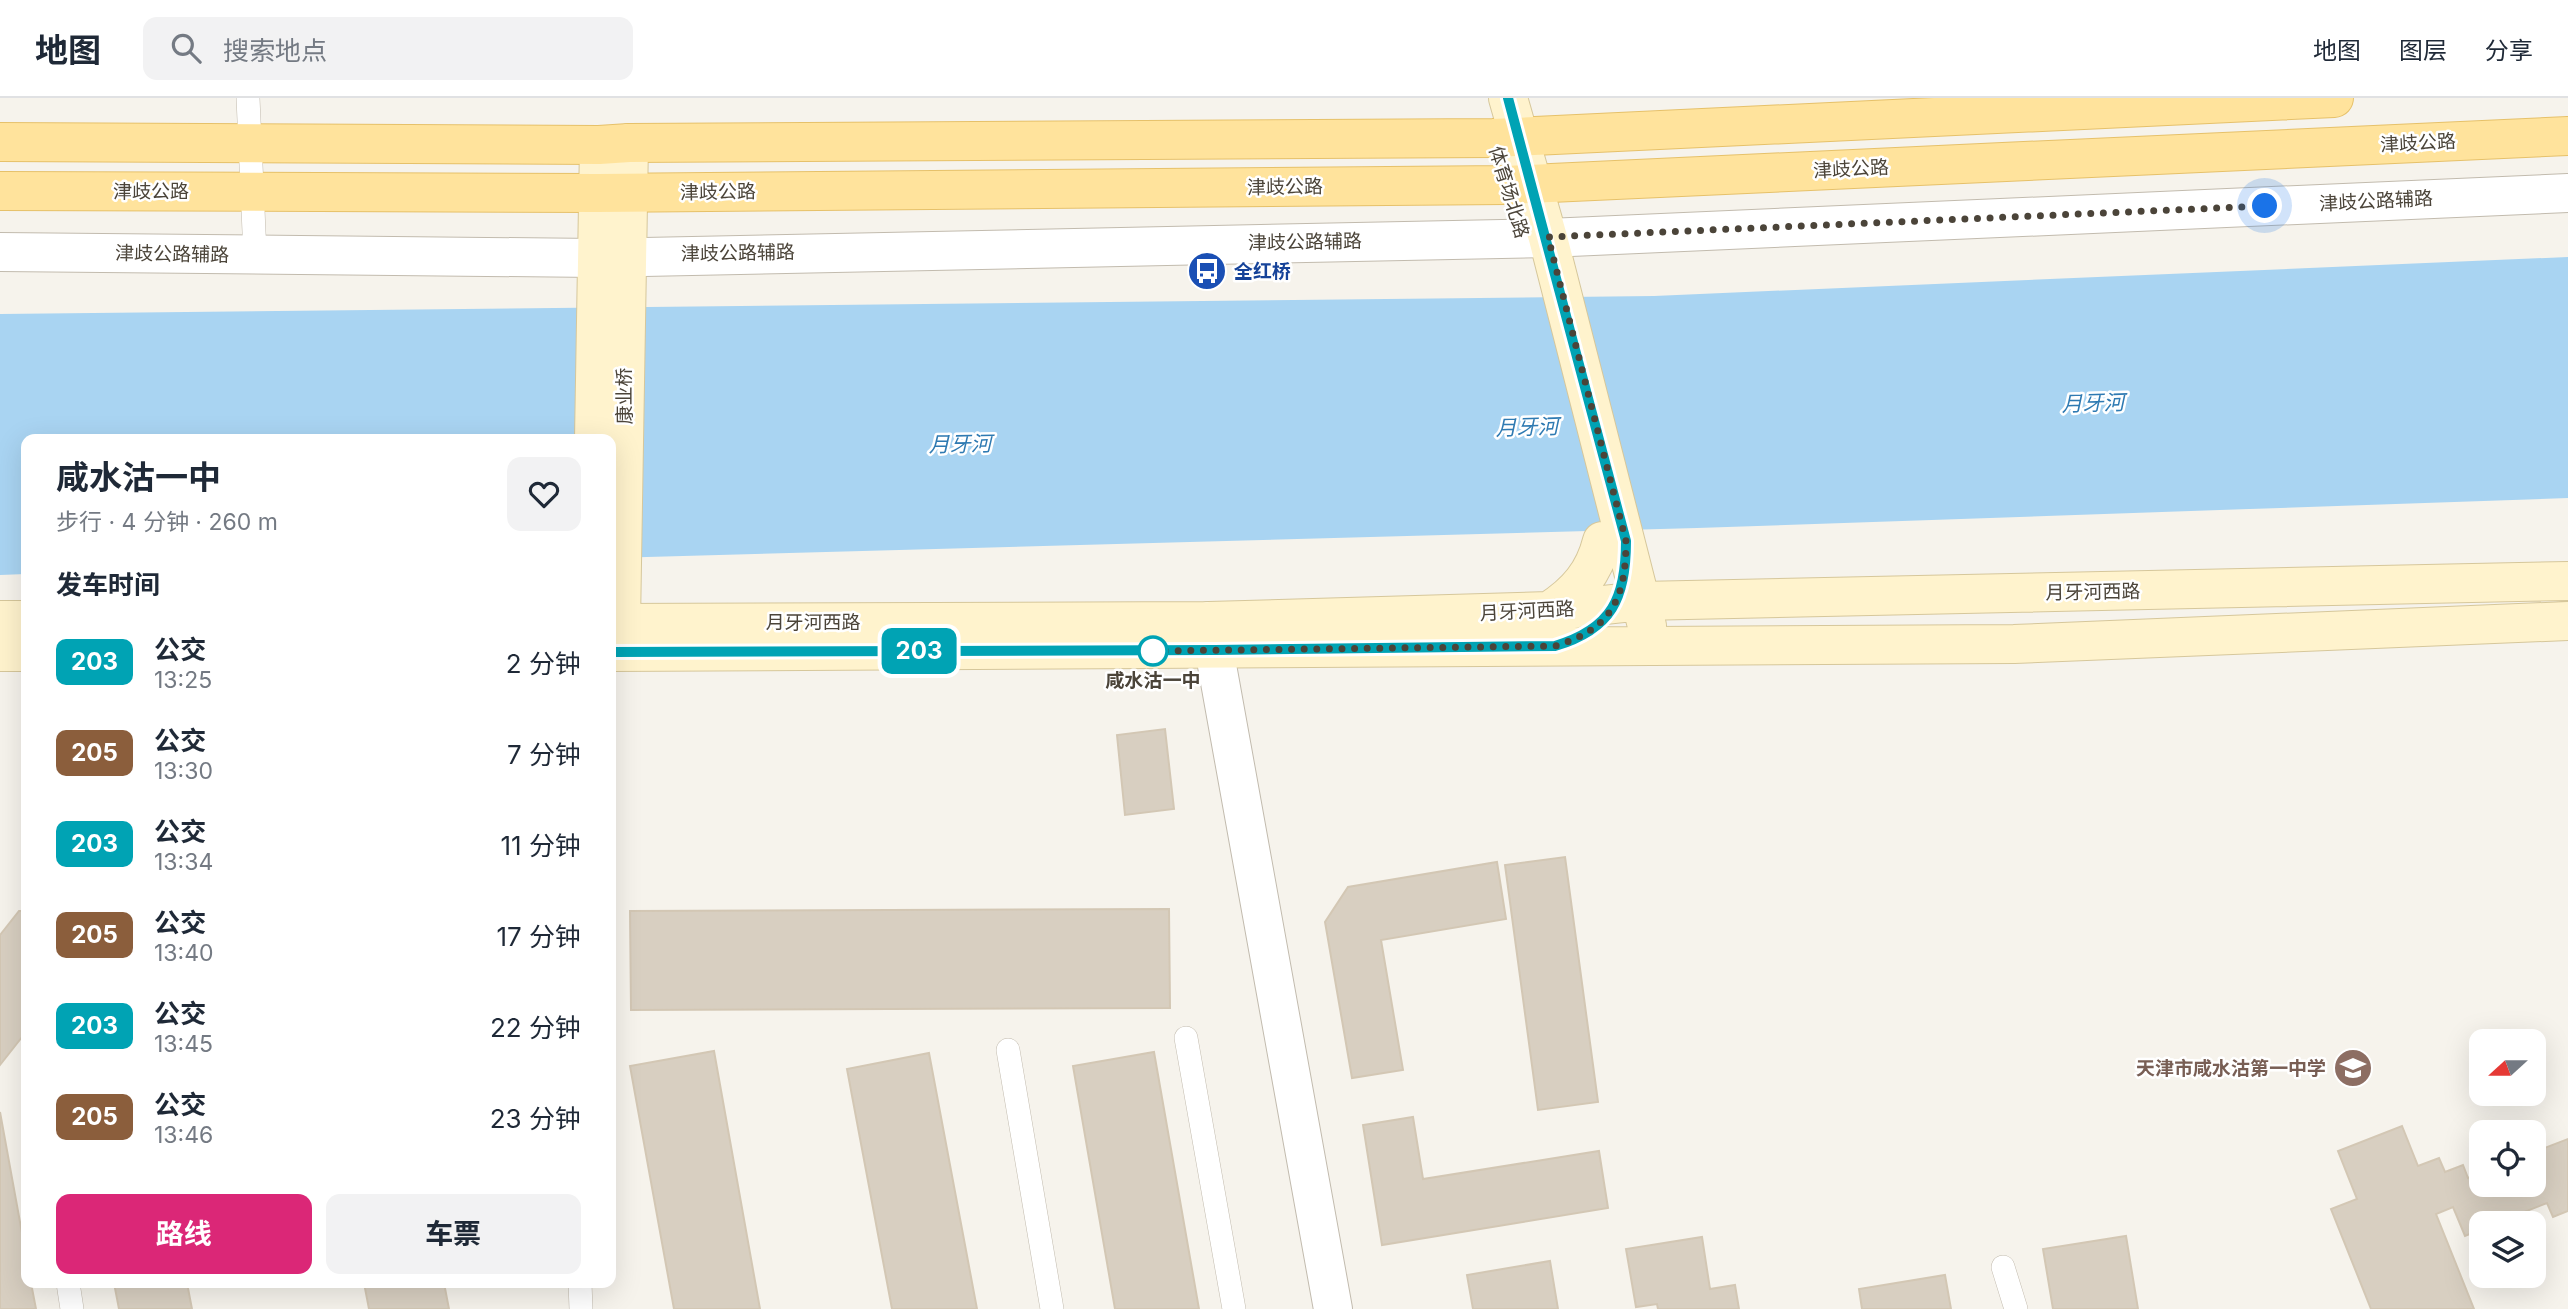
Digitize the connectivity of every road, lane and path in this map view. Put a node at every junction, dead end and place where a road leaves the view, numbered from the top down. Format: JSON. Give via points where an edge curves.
{"nodes":[{"id":1,"x":248,"y":98,"type":"edge"},
{"id":2,"x":1482,"y":98,"type":"edge"},
{"id":3,"x":1508,"y":98,"type":"edge"},
{"id":4,"x":2334,"y":98,"type":"edge"},
{"id":5,"x":2568,"y":136,"type":"edge"},
{"id":6,"x":1506,"y":137,"type":"junction"},
{"id":7,"x":0,"y":142,"type":"edge"},
{"id":8,"x":251,"y":144,"type":"junction"},
{"id":9,"x":614,"y":144,"type":"junction"},
{"id":10,"x":1519,"y":184,"type":"junction"},
{"id":11,"x":0,"y":191,"type":"edge"},
{"id":12,"x":254,"y":192,"type":"junction"},
{"id":13,"x":613,"y":193,"type":"junction"},
{"id":14,"x":2568,"y":193,"type":"edge"},
{"id":15,"x":1535,"y":238,"type":"junction"},
{"id":16,"x":0,"y":252,"type":"edge"},
{"id":17,"x":255,"y":254,"type":"junction"},
{"id":18,"x":611,"y":257,"type":"junction"},
{"id":19,"x":611,"y":304,"type":"junction"},
{"id":20,"x":595,"y":434,"type":"edge"},
{"id":21,"x":1614,"y":541,"type":"junction"},
{"id":22,"x":2568,"y":581,"type":"edge"},
{"id":23,"x":1629,"y":603,"type":"junction"},
{"id":24,"x":616,"y":611,"type":"edge"},
{"id":25,"x":0,"y":620,"type":"edge"},
{"id":26,"x":21,"y":620,"type":"edge"},
{"id":27,"x":2568,"y":621,"type":"edge"},
{"id":28,"x":1552,"y":629,"type":"junction"},
{"id":29,"x":616,"y":633,"type":"edge"},
{"id":30,"x":1212,"y":636,"type":"junction"},
{"id":31,"x":1637,"y":645,"type":"junction"},
{"id":32,"x":0,"y":652,"type":"edge"},
{"id":33,"x":21,"y":652,"type":"edge"},
{"id":34,"x":1186,"y":1038,"type":"dead end"},
{"id":35,"x":1008,"y":1050,"type":"dead end"},
{"id":36,"x":2003,"y":1267,"type":"dead end"},
{"id":37,"x":69,"y":1288,"type":"edge"},
{"id":38,"x":580,"y":1288,"type":"edge"},
{"id":39,"x":72,"y":1309,"type":"edge"},
{"id":40,"x":581,"y":1309,"type":"edge"},
{"id":41,"x":1052,"y":1309,"type":"edge"},
{"id":42,"x":1234,"y":1309,"type":"edge"},
{"id":43,"x":1333,"y":1309,"type":"edge"},
{"id":44,"x":2016,"y":1309,"type":"edge"}],
"edges":[{"from":1,"to":8,"type":"lane"},
{"from":2,"to":6,"type":"street","name":"体育场北路"},
{"from":3,"to":6,"type":"street","name":"体育场北路"},
{"from":4,"to":6,"type":"main road"},
{"from":5,"to":10,"type":"main road","name":"津歧公路"},
{"from":6,"to":9,"type":"main road"},
{"from":6,"to":10,"type":"street","name":"体育场北路"},
{"from":7,"to":8,"type":"main road"},
{"from":8,"to":9,"type":"main road"},
{"from":8,"to":12,"type":"lane"},
{"from":9,"to":13,"type":"street"},
{"from":10,"to":13,"type":"main road","name":"津歧公路"},
{"from":10,"to":15,"type":"street","name":"体育场北路"},
{"from":11,"to":12,"type":"main road","name":"津歧公路"},
{"from":12,"to":13,"type":"main road","name":"津歧公路"},
{"from":12,"to":17,"type":"lane"},
{"from":13,"to":18,"type":"street"},
{"from":14,"to":15,"type":"street","name":"津歧公路辅路"},
{"from":15,"to":18,"type":"street","name":"津歧公路辅路"},
{"from":15,"to":21,"type":"street","name":"体育场北路"},
{"from":16,"to":17,"type":"street","name":"津歧公路辅路"},
{"from":17,"to":18,"type":"street","name":"津歧公路辅路"},
{"from":18,"to":19,"type":"street"},
{"from":19,"to":20,"type":"street","name":"康业桥"},
{"from":19,"to":24,"type":"street","name":"康业桥","via":[[622,568]]},
{"from":21,"to":23,"type":"street"},
{"from":21,"to":28,"type":"street"},
{"from":22,"to":23,"type":"street","name":"月牙河西路"},
{"from":23,"to":28,"type":"street","name":"月牙河西路"},
{"from":23,"to":31,"type":"street"},
{"from":25,"to":26,"type":"street"},
{"from":27,"to":31,"type":"street","name":"月牙河西路","via":[[2014,644]]},
{"from":28,"to":30,"type":"street","name":"月牙河西路"},
{"from":28,"to":31,"type":"street","name":"月牙河西路"},
{"from":29,"to":30,"type":"street","name":"月牙河西路"},
{"from":30,"to":43,"type":"street"},
{"from":32,"to":33,"type":"street"},
{"from":34,"to":42,"type":"lane"},
{"from":35,"to":41,"type":"lane"},
{"from":36,"to":44,"type":"lane"},
{"from":37,"to":39,"type":"lane"},
{"from":38,"to":40,"type":"lane"}]}
